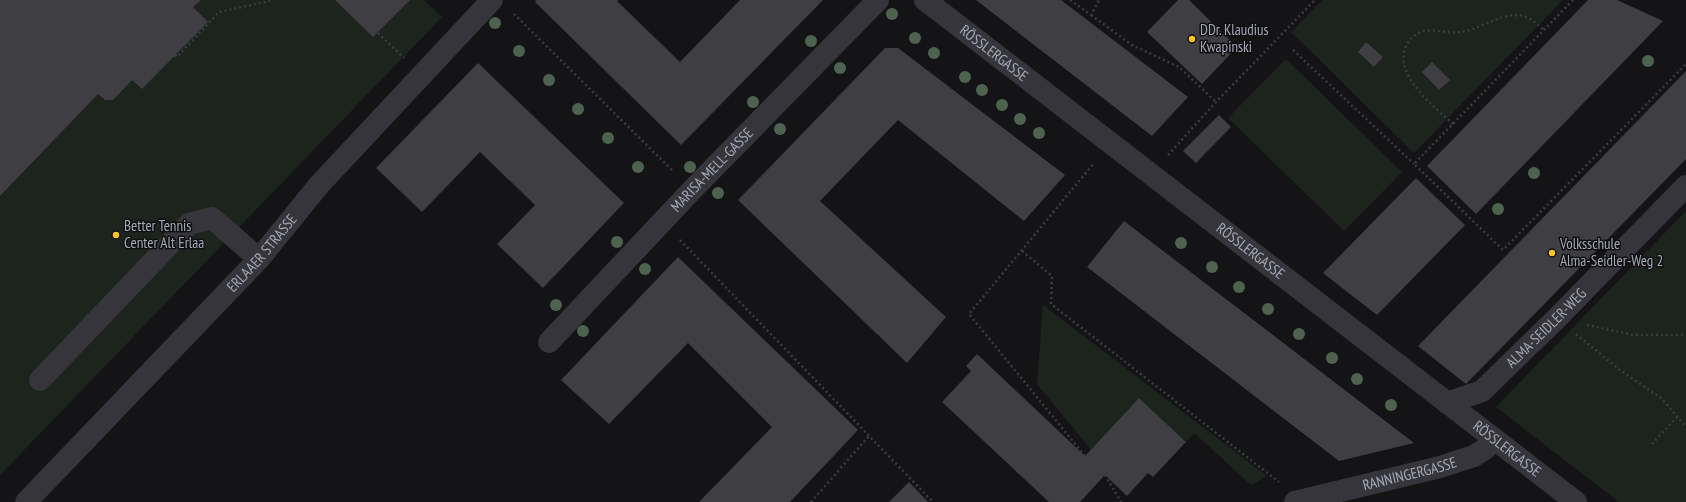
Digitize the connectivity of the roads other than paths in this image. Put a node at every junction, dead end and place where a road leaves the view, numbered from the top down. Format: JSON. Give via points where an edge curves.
{"nodes":[{"id":1,"x":492,"y":0,"type":"edge"},
{"id":2,"x":878,"y":0,"type":"edge"},
{"id":3,"x":925,"y":0,"type":"edge"},
{"id":4,"x":1686,"y":186,"type":"edge"},
{"id":5,"x":259,"y":259,"type":"junction"},
{"id":6,"x":549,"y":342,"type":"dead end"},
{"id":7,"x":40,"y":380,"type":"dead end"},
{"id":8,"x":1447,"y":403,"type":"junction"},
{"id":9,"x":1494,"y":439,"type":"junction"},
{"id":10,"x":1299,"y":501,"type":"edge"},
{"id":11,"x":26,"y":502,"type":"edge"},
{"id":12,"x":1576,"y":502,"type":"edge"}],
"edges":[{"from":1,"to":5,"type":"street","name":"ERLAAER STRASSE","via":[[319,185]]},
{"from":2,"to":6,"type":"street","name":"MARISA-MELL-GASSE","via":[[662,221]]},
{"from":3,"to":8,"type":"street","name":"RÖSSLERGASSE"},
{"from":4,"to":8,"type":"street","name":"ALMA-SEIDLER-WEG","via":[[1482,391]]},
{"from":5,"to":7,"type":"street","via":[[212,218],[189,224]]},
{"from":5,"to":11,"type":"street","name":"ERLAAER STRASSE"},
{"from":8,"to":9,"type":"street","name":"RÖSSLERGASSE"},
{"from":9,"to":10,"type":"street","name":"RANNINGERGASSE","via":[[1474,456],[1440,467]]},
{"from":9,"to":12,"type":"street","name":"RÖSSLERGASSE"}]}
